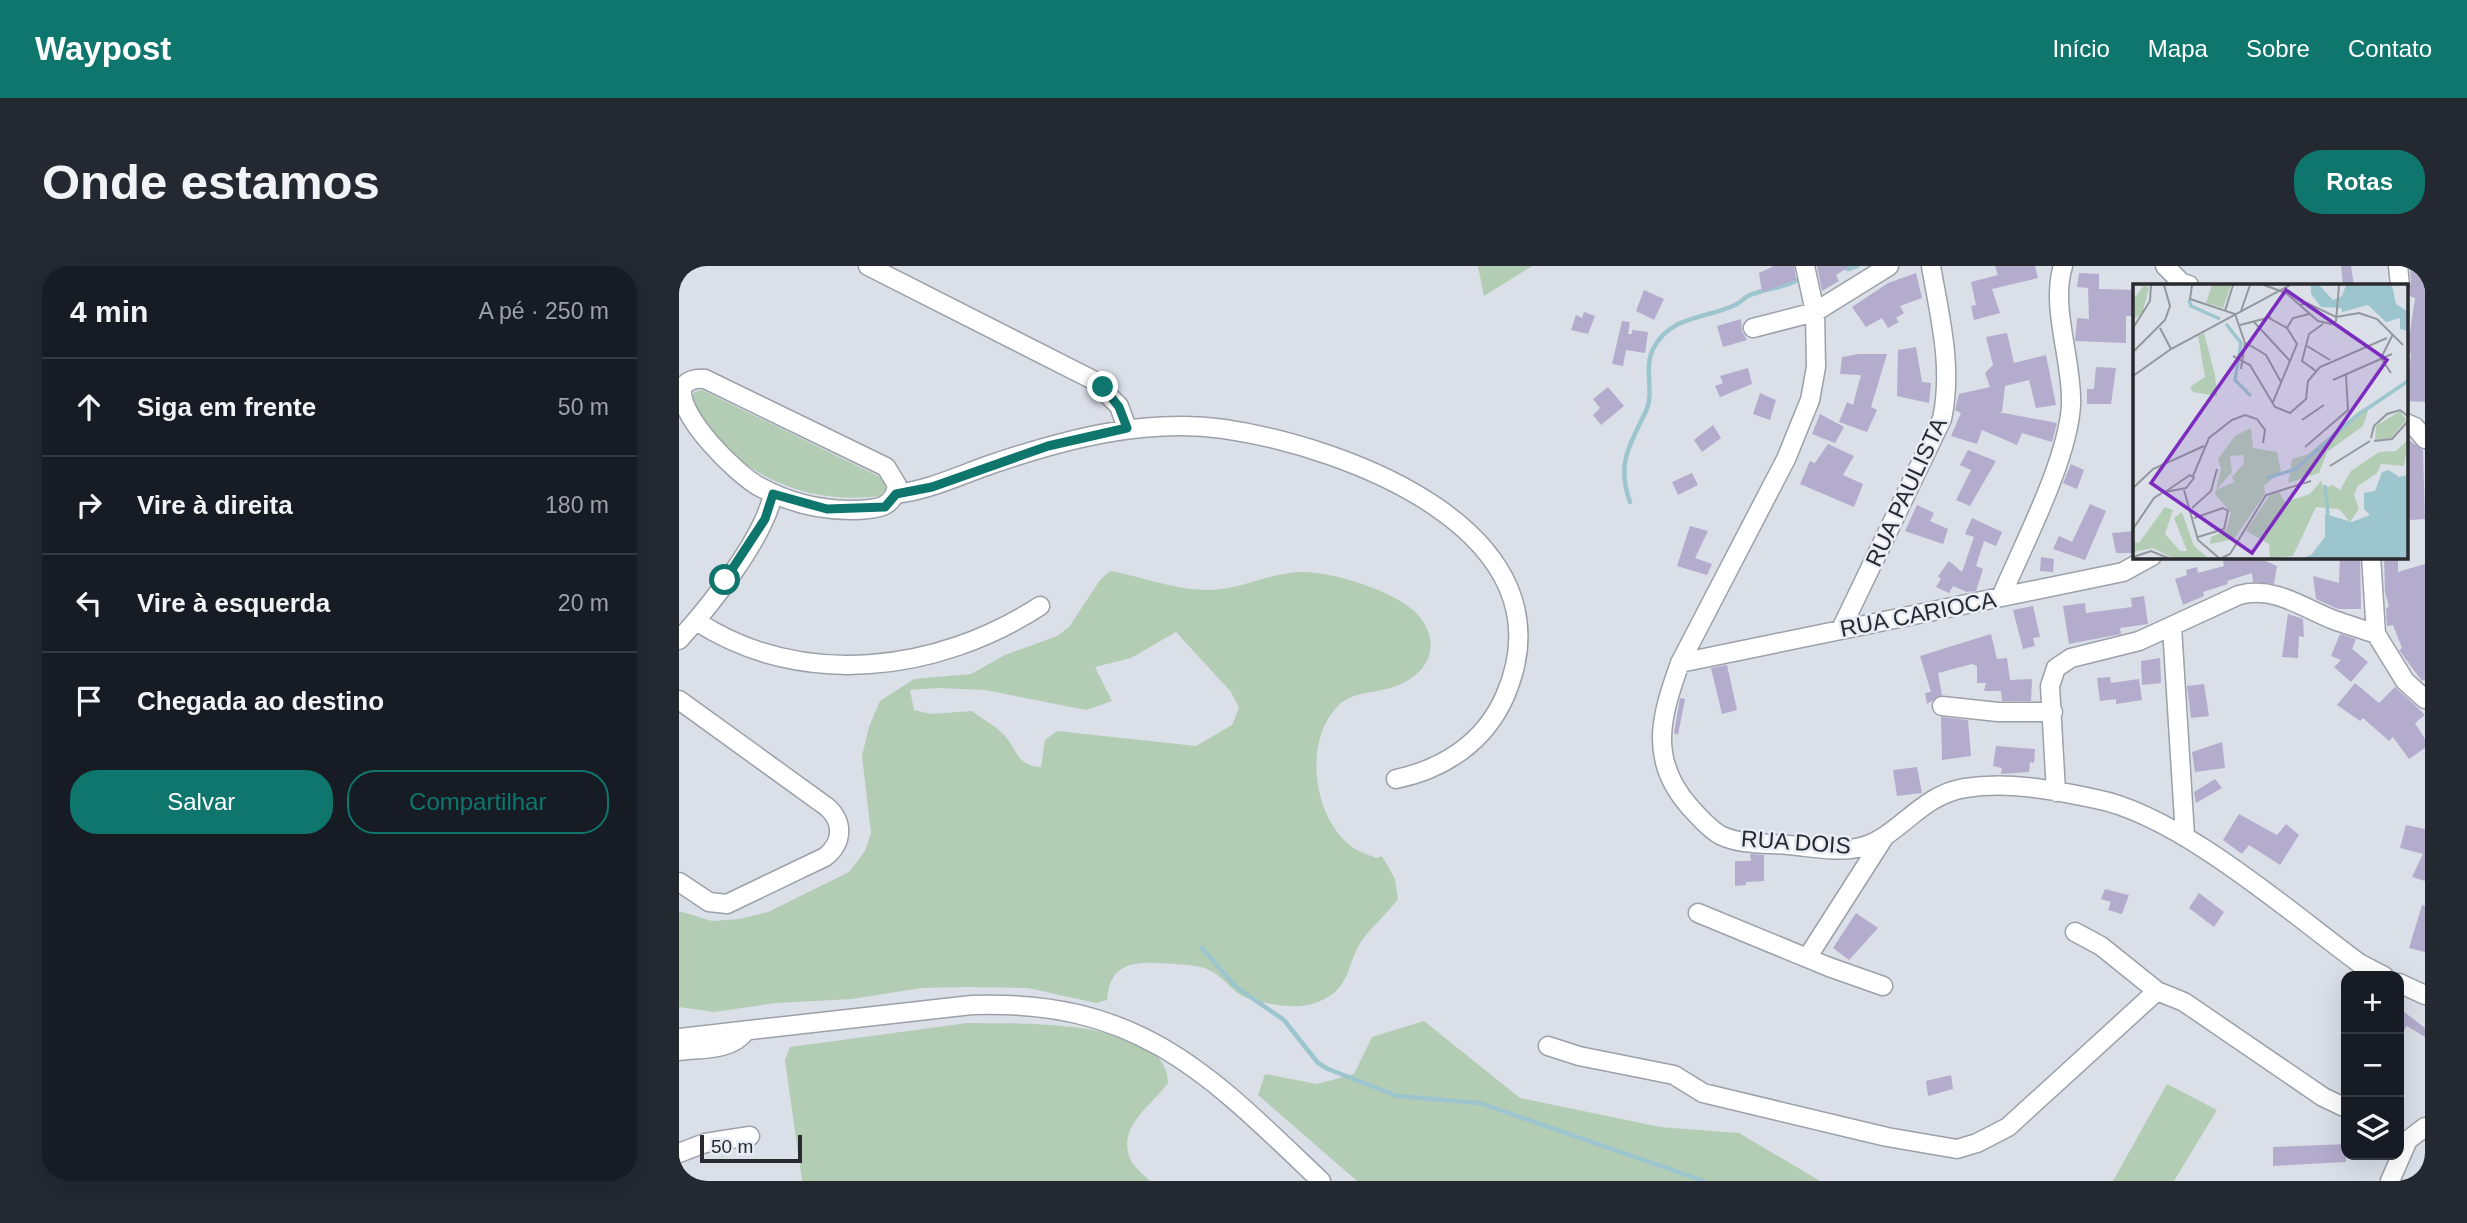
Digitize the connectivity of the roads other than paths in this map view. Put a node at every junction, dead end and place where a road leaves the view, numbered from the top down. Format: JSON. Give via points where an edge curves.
{"nodes":[{"id":1,"x":868,"y":266,"type":"edge"},
{"id":2,"x":1805,"y":266,"type":"edge"},
{"id":3,"x":1889,"y":266,"type":"edge"},
{"id":4,"x":1931,"y":266,"type":"edge"},
{"id":5,"x":2063,"y":266,"type":"edge"},
{"id":6,"x":2165,"y":266,"type":"edge"},
{"id":7,"x":2398,"y":266,"type":"edge"},
{"id":8,"x":2185,"y":284,"type":"edge"},
{"id":9,"x":2400,"y":284,"type":"edge"},
{"id":10,"x":1815,"y":312,"type":"junction"},
{"id":11,"x":1753,"y":328,"type":"dead end"},
{"id":12,"x":683,"y":381,"type":"edge"},
{"id":13,"x":2407,"y":423,"type":"edge"},
{"id":14,"x":1127,"y":428,"type":"junction"},
{"id":15,"x":2425,"y":439,"type":"edge"},
{"id":16,"x":773,"y":494,"type":"junction"},
{"id":17,"x":896,"y":494,"type":"junction"},
{"id":18,"x":2148,"y":558,"type":"edge"},
{"id":19,"x":2371,"y":558,"type":"edge"},
{"id":20,"x":2001,"y":597,"type":"junction"},
{"id":21,"x":1040,"y":606,"type":"dead end"},
{"id":22,"x":697,"y":621,"type":"junction"},
{"id":23,"x":2172,"y":627,"type":"junction"},
{"id":24,"x":1842,"y":629,"type":"junction"},
{"id":25,"x":2377,"y":634,"type":"junction"},
{"id":26,"x":679,"y":640,"type":"edge"},
{"id":27,"x":1680,"y":663,"type":"junction"},
{"id":28,"x":2425,"y":699,"type":"edge"},
{"id":29,"x":679,"y":700,"type":"edge"},
{"id":30,"x":1942,"y":706,"type":"dead end"},
{"id":31,"x":2053,"y":712,"type":"junction"},
{"id":32,"x":1397,"y":779,"type":"dead end"},
{"id":33,"x":2056,"y":792,"type":"junction"},
{"id":34,"x":1886,"y":833,"type":"junction"},
{"id":35,"x":2185,"y":836,"type":"junction"},
{"id":36,"x":679,"y":882,"type":"edge"},
{"id":37,"x":1698,"y":913,"type":"dead end"},
{"id":38,"x":2075,"y":932,"type":"dead end"},
{"id":39,"x":1807,"y":958,"type":"junction"},
{"id":40,"x":2375,"y":971,"type":"edge"},
{"id":41,"x":2404,"y":985,"type":"edge"},
{"id":42,"x":1883,"y":986,"type":"dead end"},
{"id":43,"x":2158,"y":991,"type":"junction"},
{"id":44,"x":2425,"y":995,"type":"edge"},
{"id":45,"x":746,"y":1031,"type":"junction"},
{"id":46,"x":679,"y":1038,"type":"edge"},
{"id":47,"x":1548,"y":1046,"type":"dead end"},
{"id":48,"x":679,"y":1051,"type":"edge"},
{"id":49,"x":2341,"y":1106,"type":"edge"},
{"id":50,"x":2425,"y":1128,"type":"edge"},
{"id":51,"x":750,"y":1136,"type":"dead end"},
{"id":52,"x":2404,"y":1137,"type":"edge"},
{"id":53,"x":2404,"y":1138,"type":"edge"},
{"id":54,"x":2425,"y":1149,"type":"edge"},
{"id":55,"x":679,"y":1153,"type":"edge"},
{"id":56,"x":2397,"y":1160,"type":"edge"},
{"id":57,"x":1321,"y":1181,"type":"edge"},
{"id":58,"x":2391,"y":1181,"type":"edge"}],
"edges":[{"from":1,"to":14,"type":"street","via":[[1093,380],[1112,396]]},
{"from":2,"to":10,"type":"street","name":"RUA DOIS"},
{"from":3,"to":10,"type":"street"},
{"from":4,"to":24,"type":"street","name":"RUA PAULISTA","via":[[1948,369],[1942,419]]},
{"from":5,"to":20,"type":"street","via":[[2060,295],[2071,392],[2069,419],[2062,451]]},
{"from":6,"to":8,"type":"street"},
{"from":7,"to":9,"type":"street"},
{"from":10,"to":11,"type":"street"},
{"from":10,"to":27,"type":"street","name":"RUA DOIS","via":[[1816,367],[1809,400],[1786,459]]},
{"from":12,"to":16,"type":"street","via":[[681,405],[701,438],[734,470]]},
{"from":12,"to":17,"type":"street","via":[[705,379],[886,467],[895,478]]},
{"from":13,"to":15,"type":"street"},
{"from":14,"to":17,"type":"street","via":[[1048,446],[932,487]]},
{"from":14,"to":32,"type":"street","via":[[1225,429],[1323,453],[1430,504],[1467,529],[1488,551],[1507,584],[1516,621],[1517,654],[1509,687],[1494,718],[1465,749],[1429,770]]},
{"from":16,"to":17,"type":"street","via":[[809,506],[845,510],[885,507]]},
{"from":16,"to":22,"type":"street","via":[[765,519]]},
{"from":18,"to":20,"type":"street","name":"RUA CARIOCA","via":[[2123,572]]},
{"from":19,"to":25,"type":"street"},
{"from":20,"to":24,"type":"street","name":"RUA CARIOCA"},
{"from":21,"to":22,"type":"street","via":[[998,631],[952,650],[867,665],[772,654],[719,635]]},
{"from":22,"to":26,"type":"street"},
{"from":23,"to":25,"type":"street","via":[[2253,592],[2281,596]]},
{"from":23,"to":31,"type":"street","via":[[2062,663],[2050,686]]},
{"from":23,"to":35,"type":"street"},
{"from":24,"to":27,"type":"street","name":"RUA CARIOCA"},
{"from":25,"to":28,"type":"street","via":[[2405,681]]},
{"from":27,"to":34,"type":"street","name":"RUA DOIS","via":[[1660,735],[1662,751],[1681,797],[1705,823],[1720,835],[1739,841],[1846,850],[1877,841]]},
{"from":29,"to":36,"type":"street","via":[[827,807],[839,832],[836,846],[825,857],[732,902],[709,902]]},
{"from":30,"to":31,"type":"street"},
{"from":31,"to":33,"type":"street"},
{"from":33,"to":34,"type":"street","name":"RUA DOIS","via":[[2000,784],[1963,788],[1930,802]]},
{"from":33,"to":35,"type":"street","name":"RUA DOIS","via":[[2100,800]]},
{"from":34,"to":39,"type":"street"},
{"from":35,"to":40,"type":"street","name":"RUA DOIS"},
{"from":37,"to":39,"type":"street"},
{"from":38,"to":43,"type":"street","via":[[2101,946]]},
{"from":39,"to":42,"type":"street"},
{"from":41,"to":44,"type":"street"},
{"from":43,"to":47,"type":"street","via":[[2008,1127],[1957,1149],[1703,1093],[1674,1075]]},
{"from":43,"to":49,"type":"street","via":[[2184,1002]]},
{"from":45,"to":46,"type":"street"},
{"from":45,"to":48,"type":"street","via":[[730,1045]]},
{"from":45,"to":57,"type":"street","via":[[972,1005],[1020,1005],[1090,1017],[1145,1038],[1196,1067]]},
{"from":50,"to":52,"type":"street"},
{"from":51,"to":55,"type":"street","via":[[705,1143]]},
{"from":53,"to":54,"type":"street"},
{"from":56,"to":58,"type":"street"}]}
